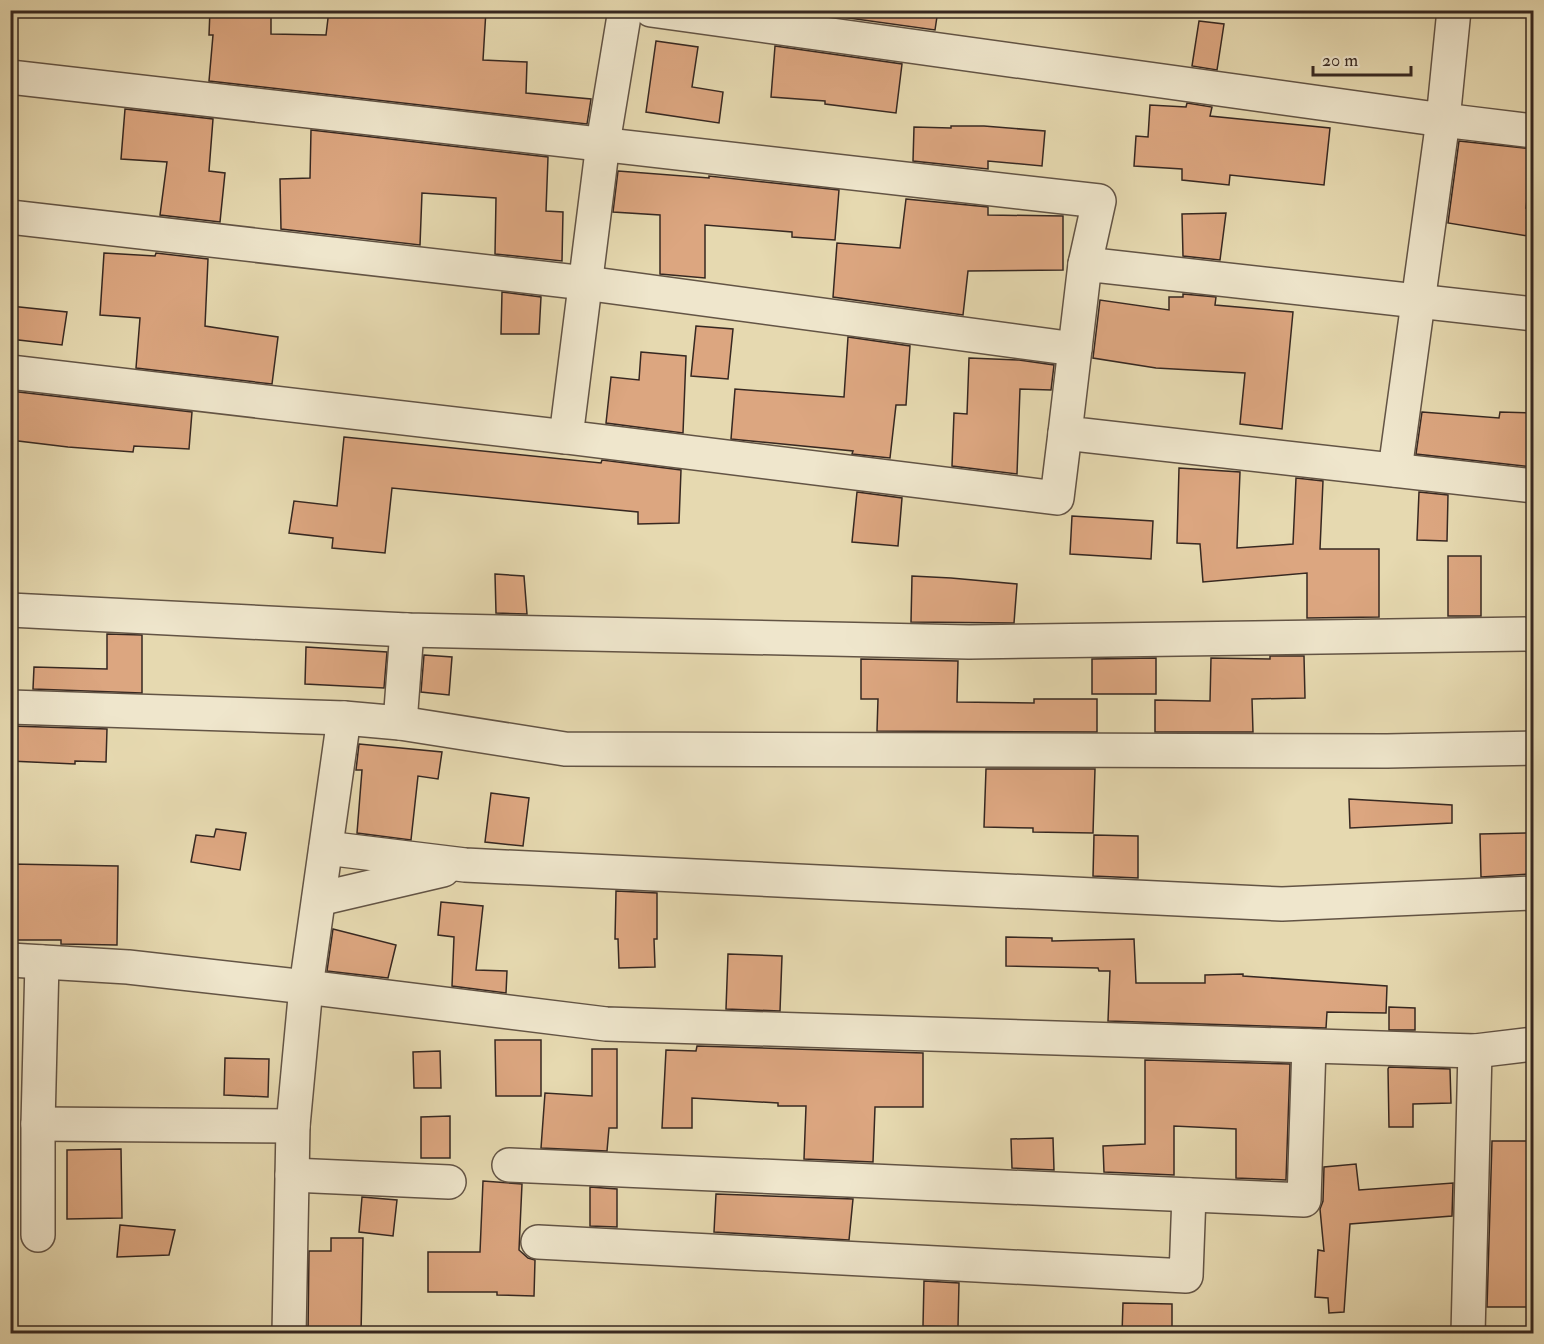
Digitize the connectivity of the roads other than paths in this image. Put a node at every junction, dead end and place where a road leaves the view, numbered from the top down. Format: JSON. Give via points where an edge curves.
{"nodes":[{"id":1,"x":625,"y":10,"type":"edge"},
{"id":2,"x":651,"y":10,"type":"edge"},
{"id":3,"x":1454,"y":10,"type":"edge"},
{"id":4,"x":10,"y":77,"type":"edge"},
{"id":5,"x":1443,"y":120,"type":"junction"},
{"id":6,"x":1533,"y":131,"type":"edge"},
{"id":7,"x":603,"y":143,"type":"junction"},
{"id":8,"x":10,"y":217,"type":"edge"},
{"id":9,"x":1085,"y":264,"type":"junction"},
{"id":10,"x":585,"y":283,"type":"junction"},
{"id":11,"x":1418,"y":302,"type":"junction"},
{"id":12,"x":1533,"y":315,"type":"edge"},
{"id":13,"x":1075,"y":349,"type":"junction"},
{"id":14,"x":10,"y":372,"type":"edge"},
{"id":15,"x":1065,"y":434,"type":"junction"},
{"id":16,"x":566,"y":437,"type":"junction"},
{"id":17,"x":1395,"y":470,"type":"junction"},
{"id":18,"x":1533,"y":486,"type":"edge"},
{"id":19,"x":10,"y":610,"type":"edge"},
{"id":20,"x":407,"y":630,"type":"junction"},
{"id":21,"x":1533,"y":634,"type":"edge"},
{"id":22,"x":10,"y":707,"type":"edge"},
{"id":23,"x":344,"y":718,"type":"junction"},
{"id":24,"x":400,"y":723,"type":"junction"},
{"id":25,"x":1533,"y":748,"type":"edge"},
{"id":26,"x":326,"y":848,"type":"junction"},
{"id":27,"x":465,"y":865,"type":"junction"},
{"id":28,"x":1533,"y":893,"type":"edge"},
{"id":29,"x":319,"y":899,"type":"junction"},
{"id":30,"x":26,"y":961,"type":"edge"},
{"id":31,"x":306,"y":987,"type":"junction"},
{"id":32,"x":1533,"y":1044,"type":"edge"},
{"id":33,"x":1309,"y":1046,"type":"junction"},
{"id":34,"x":1475,"y":1051,"type":"junction"},
{"id":35,"x":38,"y":1124,"type":"junction"},
{"id":36,"x":293,"y":1126,"type":"junction"},
{"id":37,"x":509,"y":1166,"type":"dead end"},
{"id":38,"x":292,"y":1175,"type":"junction"},
{"id":39,"x":449,"y":1182,"type":"dead end"},
{"id":40,"x":1189,"y":1195,"type":"junction"},
{"id":41,"x":38,"y":1235,"type":"dead end"},
{"id":42,"x":538,"y":1242,"type":"dead end"},
{"id":43,"x":290,"y":1334,"type":"edge"},
{"id":44,"x":1468,"y":1334,"type":"edge"}],
"edges":[{"from":1,"to":7,"type":"street"},
{"from":2,"to":5,"type":"street"},
{"from":3,"to":5,"type":"street"},
{"from":4,"to":7,"type":"street"},
{"from":5,"to":6,"type":"street"},
{"from":5,"to":11,"type":"street"},
{"from":7,"to":9,"type":"street","via":[[1099,201]]},
{"from":7,"to":10,"type":"street"},
{"from":8,"to":10,"type":"street"},
{"from":9,"to":11,"type":"street"},
{"from":9,"to":13,"type":"street"},
{"from":10,"to":13,"type":"street"},
{"from":10,"to":16,"type":"street"},
{"from":11,"to":12,"type":"street"},
{"from":11,"to":17,"type":"street"},
{"from":13,"to":15,"type":"street"},
{"from":14,"to":16,"type":"street"},
{"from":15,"to":16,"type":"street","via":[[1058,498]]},
{"from":15,"to":17,"type":"street"},
{"from":17,"to":18,"type":"street"},
{"from":19,"to":20,"type":"street"},
{"from":20,"to":21,"type":"street","via":[[969,642]]},
{"from":20,"to":24,"type":"street"},
{"from":22,"to":23,"type":"street"},
{"from":23,"to":24,"type":"street"},
{"from":23,"to":26,"type":"street"},
{"from":24,"to":25,"type":"street","via":[[565,749]]},
{"from":26,"to":27,"type":"street"},
{"from":26,"to":29,"type":"street"},
{"from":27,"to":28,"type":"street","via":[[1282,904]]},
{"from":27,"to":29,"type":"street"},
{"from":29,"to":31,"type":"street"},
{"from":30,"to":31,"type":"street","via":[[128,967]]},
{"from":30,"to":35,"type":"street"},
{"from":31,"to":33,"type":"street","via":[[606,1024]]},
{"from":31,"to":36,"type":"street"},
{"from":32,"to":34,"type":"street"},
{"from":33,"to":34,"type":"street"},
{"from":33,"to":40,"type":"street","via":[[1304,1200]]},
{"from":34,"to":44,"type":"street"},
{"from":35,"to":36,"type":"street"},
{"from":35,"to":41,"type":"street"},
{"from":36,"to":38,"type":"street"},
{"from":37,"to":40,"type":"street"},
{"from":38,"to":39,"type":"street"},
{"from":38,"to":43,"type":"street"},
{"from":40,"to":42,"type":"street","via":[[1186,1276]]}]}
